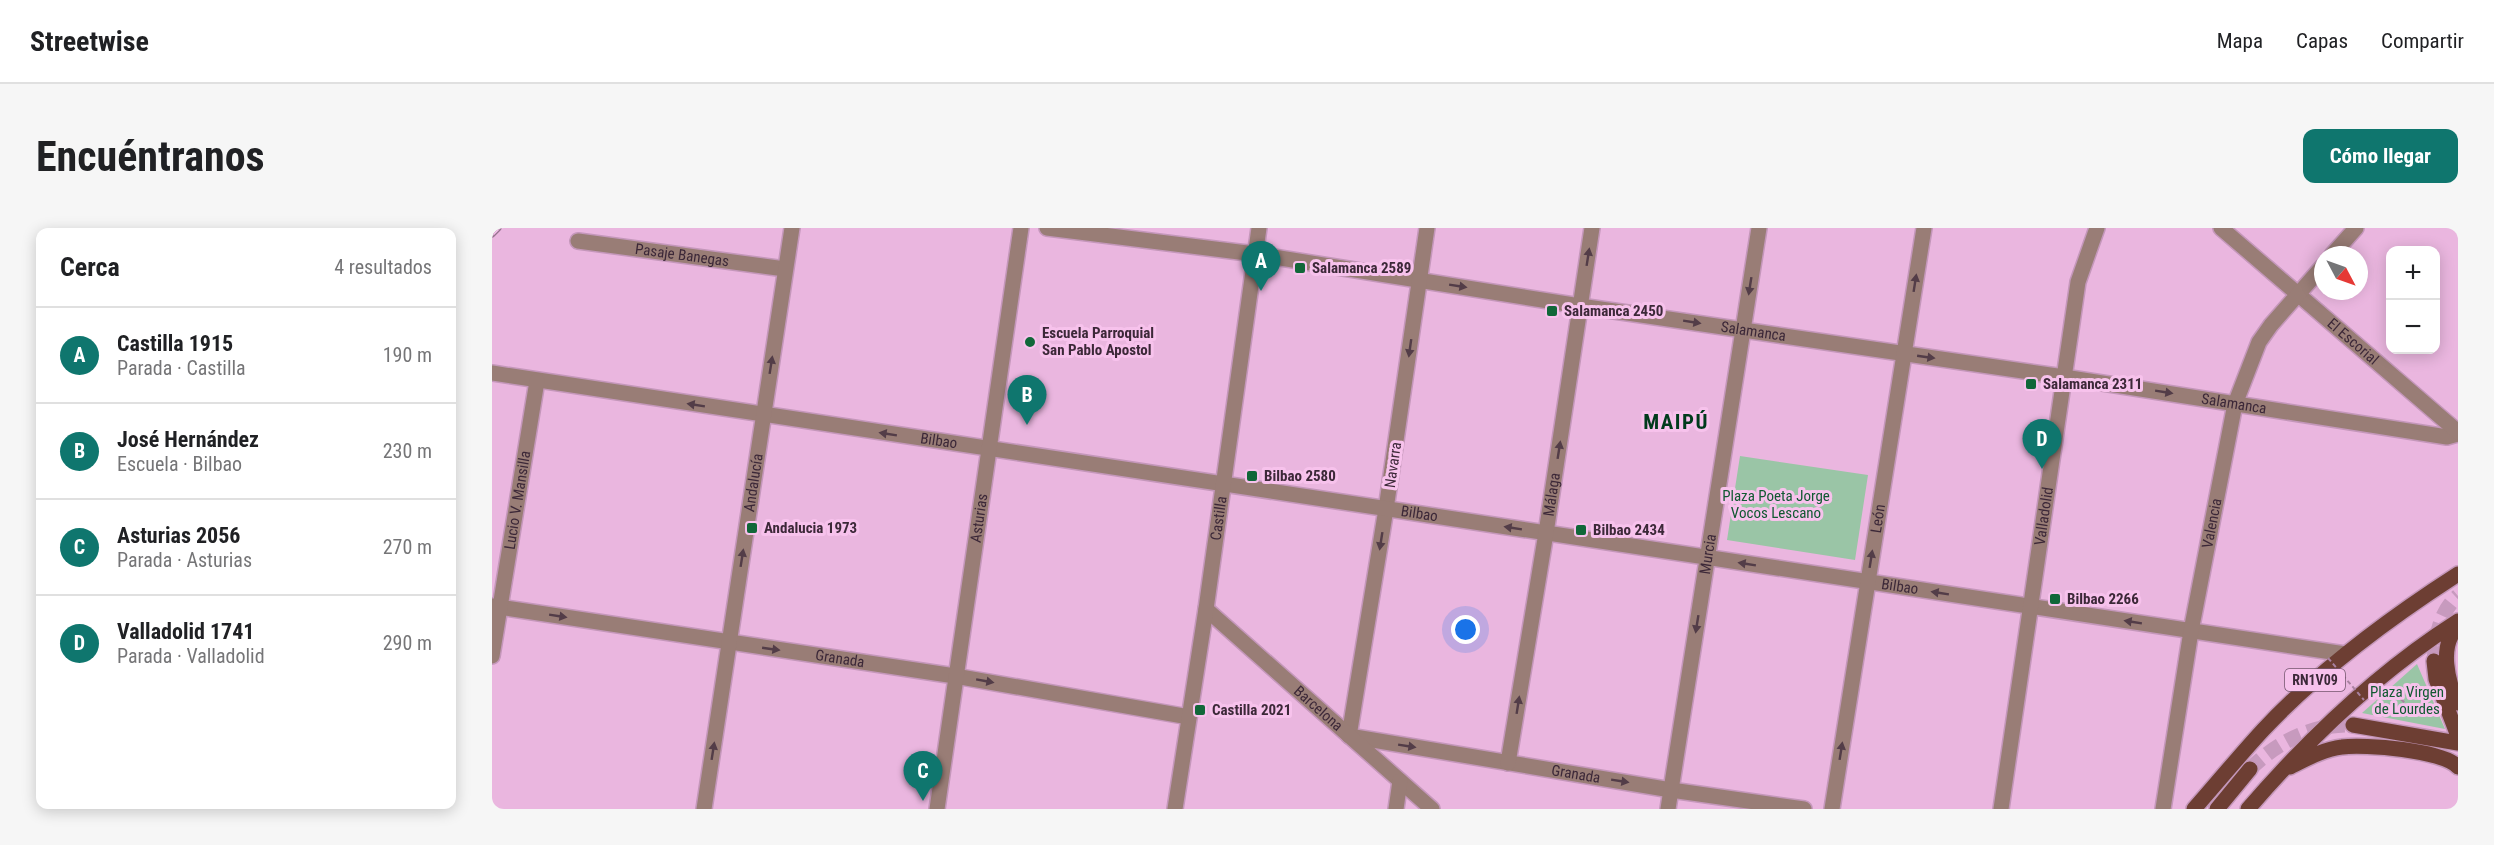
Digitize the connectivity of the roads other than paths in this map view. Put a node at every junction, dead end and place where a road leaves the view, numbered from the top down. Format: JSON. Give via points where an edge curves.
{"nodes":[{"id":1,"x":792,"y":228,"type":"edge"},
{"id":2,"x":1021,"y":228,"type":"edge"},
{"id":3,"x":1047,"y":228,"type":"edge"},
{"id":4,"x":1259,"y":228,"type":"edge"},
{"id":5,"x":1427,"y":228,"type":"edge"},
{"id":6,"x":1592,"y":228,"type":"edge"},
{"id":7,"x":1759,"y":228,"type":"edge"},
{"id":8,"x":1924,"y":228,"type":"edge"},
{"id":9,"x":2097,"y":228,"type":"edge"},
{"id":10,"x":2221,"y":228,"type":"edge"},
{"id":11,"x":2356,"y":228,"type":"edge"},
{"id":12,"x":578,"y":241,"type":"dead end"},
{"id":13,"x":2340,"y":246,"type":"edge"},
{"id":14,"x":1255,"y":254,"type":"junction"},
{"id":15,"x":785,"y":269,"type":"junction"},
{"id":16,"x":2314,"y":276,"type":"edge"},
{"id":17,"x":1420,"y":280,"type":"junction"},
{"id":18,"x":2298,"y":294,"type":"junction"},
{"id":19,"x":1580,"y":306,"type":"junction"},
{"id":20,"x":1743,"y":330,"type":"junction"},
{"id":21,"x":1903,"y":353,"type":"junction"},
{"id":22,"x":492,"y":373,"type":"edge"},
{"id":23,"x":2064,"y":377,"type":"junction"},
{"id":24,"x":537,"y":381,"type":"junction"},
{"id":25,"x":2235,"y":404,"type":"junction"},
{"id":26,"x":763,"y":415,"type":"junction"},
{"id":27,"x":2458,"y":433,"type":"edge"},
{"id":28,"x":988,"y":449,"type":"junction"},
{"id":29,"x":1223,"y":484,"type":"junction"},
{"id":30,"x":1386,"y":509,"type":"junction"},
{"id":31,"x":1546,"y":533,"type":"junction"},
{"id":32,"x":1707,"y":558,"type":"junction"},
{"id":33,"x":2458,"y":574,"type":"edge"},
{"id":34,"x":1868,"y":582,"type":"junction"},
{"id":35,"x":496,"y":606,"type":"edge"},
{"id":36,"x":2031,"y":606,"type":"junction"},
{"id":37,"x":1206,"y":609,"type":"junction"},
{"id":38,"x":2458,"y":621,"type":"edge"},
{"id":39,"x":2458,"y":627,"type":"edge"},
{"id":40,"x":2191,"y":631,"type":"junction"},
{"id":41,"x":729,"y":643,"type":"junction"},
{"id":42,"x":2345,"y":654,"type":"junction"},
{"id":43,"x":492,"y":656,"type":"edge"},
{"id":44,"x":2434,"y":661,"type":"tunnel mouth"},
{"id":45,"x":955,"y":675,"type":"junction"},
{"id":46,"x":2458,"y":704,"type":"edge"},
{"id":47,"x":1189,"y":717,"type":"junction"},
{"id":48,"x":2353,"y":725,"type":"tunnel mouth"},
{"id":49,"x":1349,"y":736,"type":"junction"},
{"id":50,"x":2458,"y":736,"type":"edge"},
{"id":51,"x":2458,"y":742,"type":"edge"},
{"id":52,"x":1508,"y":763,"type":"junction"},
{"id":53,"x":2458,"y":767,"type":"edge"},
{"id":54,"x":2250,"y":769,"type":"tunnel mouth"},
{"id":55,"x":2282,"y":771,"type":"junction"},
{"id":56,"x":1400,"y":781,"type":"junction"},
{"id":57,"x":1671,"y":790,"type":"junction"},
{"id":58,"x":704,"y":809,"type":"edge"},
{"id":59,"x":937,"y":809,"type":"edge"},
{"id":60,"x":1175,"y":809,"type":"edge"},
{"id":61,"x":1396,"y":809,"type":"edge"},
{"id":62,"x":1432,"y":809,"type":"edge"},
{"id":63,"x":1668,"y":809,"type":"edge"},
{"id":64,"x":1804,"y":809,"type":"edge"},
{"id":65,"x":1832,"y":809,"type":"edge"},
{"id":66,"x":2001,"y":809,"type":"edge"},
{"id":67,"x":2163,"y":809,"type":"edge"},
{"id":68,"x":2194,"y":809,"type":"edge"},
{"id":69,"x":2217,"y":809,"type":"edge"},
{"id":70,"x":2248,"y":809,"type":"edge"}],
"edges":[{"from":1,"to":15,"type":"street","name":"Andalucía"},
{"from":2,"to":28,"type":"street","name":"Asturias"},
{"from":3,"to":14,"type":"street","name":"Salamanca"},
{"from":4,"to":14,"type":"street","name":"Castilla"},
{"from":5,"to":17,"type":"street","name":"Navarra"},
{"from":19,"to":6,"type":"street","name":"Málaga","one_way":true},
{"from":7,"to":20,"type":"street","name":"Murcia","one_way":true},
{"from":21,"to":8,"type":"street","name":"León","one_way":true},
{"from":9,"to":23,"type":"street","name":"Valladolid","via":[[2078,282]]},
{"from":10,"to":18,"type":"street","name":"El Escorial"},
{"from":11,"to":13,"type":"street"},
{"from":12,"to":15,"type":"street","name":"Pasaje Banegas"},
{"from":14,"to":17,"type":"street","name":"Salamanca"},
{"from":14,"to":29,"type":"street","name":"Castilla"},
{"from":26,"to":15,"type":"street","name":"Andalucía","one_way":true},
{"from":16,"to":18,"type":"street","name":"Valencia"},
{"from":17,"to":19,"type":"street","name":"Salamanca","one_way":true},
{"from":17,"to":30,"type":"street","name":"Navarra","one_way":true},
{"from":18,"to":25,"type":"street","name":"Valencia","via":[[2259,342]]},
{"from":18,"to":27,"type":"street","name":"El Escorial"},
{"from":19,"to":20,"type":"street","name":"Salamanca","one_way":true},
{"from":31,"to":19,"type":"street","name":"Málaga","one_way":true},
{"from":20,"to":21,"type":"street","name":"Salamanca"},
{"from":20,"to":32,"type":"street","name":"Murcia"},
{"from":21,"to":23,"type":"street","name":"Salamanca","one_way":true},
{"from":34,"to":21,"type":"street","name":"León","one_way":true},
{"from":22,"to":24,"type":"street","name":"Bilbao"},
{"from":23,"to":25,"type":"street","name":"Salamanca","one_way":true},
{"from":23,"to":36,"type":"street","name":"Valladolid"},
{"from":26,"to":24,"type":"street","name":"Bilbao","one_way":true},
{"from":24,"to":35,"type":"street","name":"Lucio V. Mansilla"},
{"from":25,"to":27,"type":"street","name":"Salamanca","via":[[2447,437]]},
{"from":25,"to":40,"type":"street","name":"Valencia"},
{"from":28,"to":26,"type":"street","name":"Bilbao","one_way":true},
{"from":41,"to":26,"type":"street","name":"Andalucía","one_way":true},
{"from":28,"to":29,"type":"street","name":"Bilbao"},
{"from":28,"to":45,"type":"street","name":"Asturias"},
{"from":29,"to":30,"type":"street","name":"Bilbao"},
{"from":29,"to":37,"type":"street","name":"Castilla"},
{"from":31,"to":30,"type":"street","name":"Bilbao","one_way":true},
{"from":30,"to":49,"type":"street","name":"Navarra","one_way":true},
{"from":31,"to":32,"type":"street","name":"Bilbao"},
{"from":52,"to":31,"type":"street","name":"Málaga","one_way":true},
{"from":34,"to":32,"type":"street","name":"Bilbao","one_way":true},
{"from":32,"to":57,"type":"street","name":"Murcia","one_way":true},
{"from":33,"to":42,"type":"main road","number":"RN1V09"},
{"from":36,"to":34,"type":"street","name":"Bilbao","one_way":true},
{"from":65,"to":34,"type":"street","name":"León","one_way":true},
{"from":35,"to":41,"type":"street","name":"Granada","one_way":true},
{"from":35,"to":43,"type":"street","name":"Lucio V. Mansilla"},
{"from":40,"to":36,"type":"street","name":"Bilbao","one_way":true},
{"from":36,"to":66,"type":"street","name":"Valladolid"},
{"from":37,"to":47,"type":"street","name":"Castilla"},
{"from":37,"to":49,"type":"street","name":"Barcelona"},
{"from":38,"to":55,"type":"main road","number":"RN1V09","via":[[2376,681]]},
{"from":39,"to":46,"type":"main road","via":[[2449,641],[2447,672]]},
{"from":40,"to":42,"type":"street","name":"Bilbao"},
{"from":40,"to":67,"type":"street","name":"Valencia"},
{"from":41,"to":45,"type":"street","name":"Granada","one_way":true},
{"from":58,"to":41,"type":"street","name":"Andalucía","one_way":true},
{"from":42,"to":68,"type":"main road","number":"RN1V09","via":[[2262,730]]},
{"from":44,"to":50,"type":"main road","via":[[2436,679]]},
{"from":45,"to":47,"type":"street","name":"Granada","one_way":true},
{"from":45,"to":59,"type":"street","name":"Asturias"},
{"from":47,"to":60,"type":"street","name":"Castilla"},
{"from":48,"to":51,"type":"main road"},
{"from":49,"to":52,"type":"street","name":"Granada","one_way":true},
{"from":49,"to":56,"type":"street","name":"Barcelona"},
{"from":52,"to":57,"type":"street","name":"Granada","one_way":true},
{"from":53,"to":55,"type":"main road","via":[[2428,753],[2355,746],[2340,747]]},
{"from":54,"to":69,"type":"main road"},
{"from":55,"to":70,"type":"main road","number":"RN1V09"},
{"from":56,"to":61,"type":"street"},
{"from":56,"to":62,"type":"street","name":"Barcelona"},
{"from":57,"to":63,"type":"street","name":"Murcia"},
{"from":57,"to":64,"type":"street","name":"Granada"}]}
